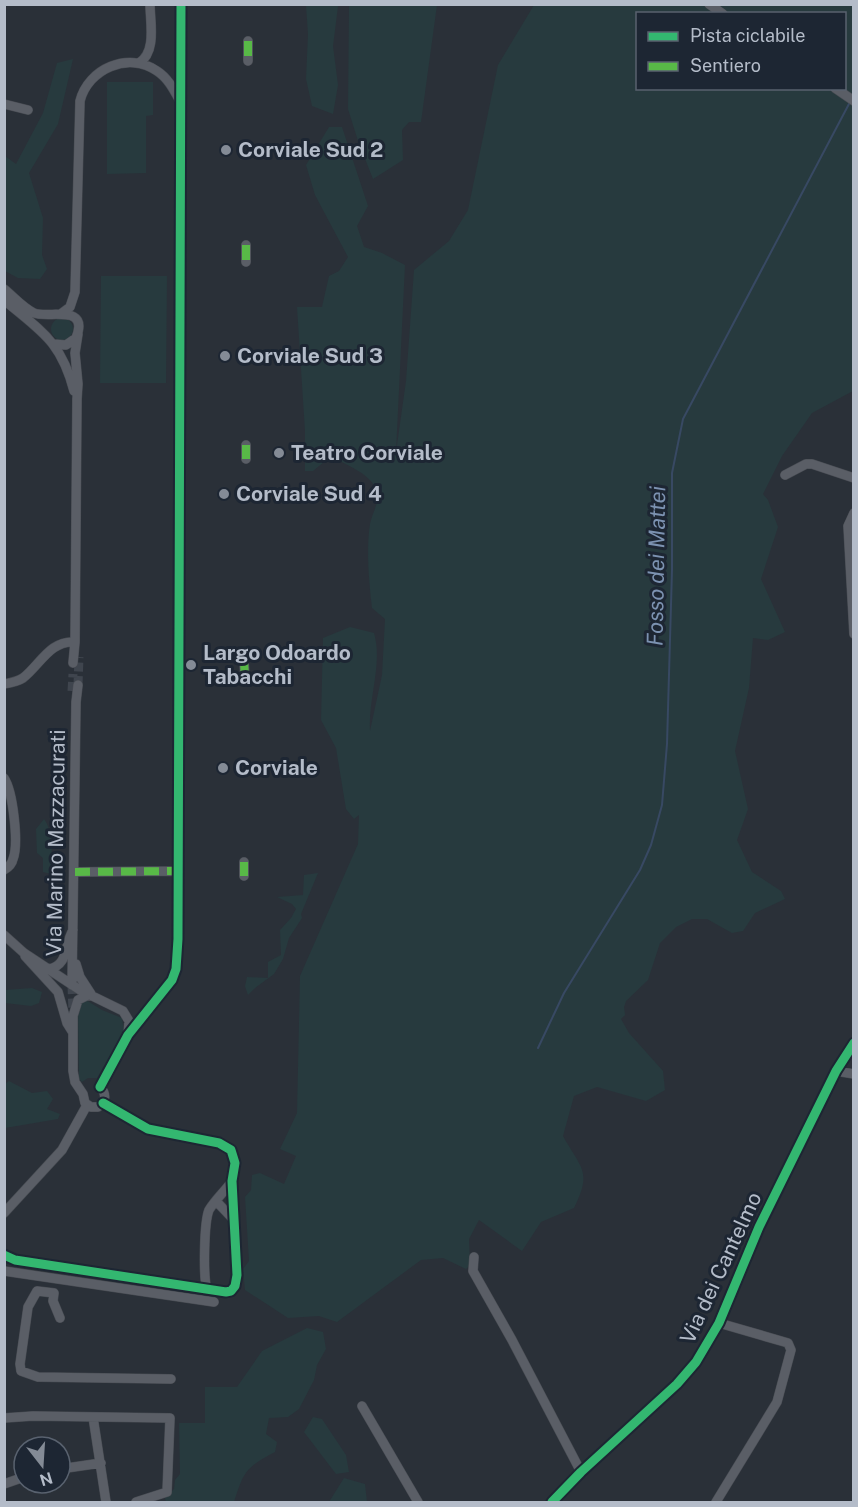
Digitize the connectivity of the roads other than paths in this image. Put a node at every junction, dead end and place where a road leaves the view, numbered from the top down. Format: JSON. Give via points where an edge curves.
{"nodes":[{"id":1,"x":150,"y":4,"type":"edge"},
{"id":2,"x":181,"y":4,"type":"edge"},
{"id":3,"x":248,"y":41,"type":"dead end"},
{"id":4,"x":248,"y":61,"type":"dead end"},
{"id":5,"x":139,"y":63,"type":"junction"},
{"id":6,"x":838,"y":91,"type":"edge"},
{"id":7,"x":854,"y":101,"type":"edge"},
{"id":8,"x":181,"y":103,"type":"junction"},
{"id":9,"x":4,"y":104,"type":"edge"},
{"id":10,"x":28,"y":110,"type":"dead end"},
{"id":11,"x":246,"y":245,"type":"dead end"},
{"id":12,"x":246,"y":262,"type":"dead end"},
{"id":13,"x":4,"y":289,"type":"edge"},
{"id":14,"x":4,"y":300,"type":"edge"},
{"id":15,"x":59,"y":314,"type":"junction"},
{"id":16,"x":78,"y":334,"type":"junction"},
{"id":17,"x":47,"y":335,"type":"junction"},
{"id":18,"x":54,"y":344,"type":"junction"},
{"id":19,"x":77,"y":399,"type":"junction"},
{"id":20,"x":246,"y":445,"type":"dead end"},
{"id":21,"x":246,"y":459,"type":"dead end"},
{"id":22,"x":785,"y":475,"type":"dead end"},
{"id":23,"x":854,"y":478,"type":"edge"},
{"id":24,"x":854,"y":513,"type":"edge"},
{"id":25,"x":854,"y":634,"type":"edge"},
{"id":26,"x":244,"y":661,"type":"dead end"},
{"id":27,"x":245,"y":678,"type":"dead end"},
{"id":28,"x":4,"y":684,"type":"edge"},
{"id":29,"x":75,"y":688,"type":"tunnel mouth"},
{"id":30,"x":4,"y":778,"type":"edge"},
{"id":31,"x":244,"y":862,"type":"dead end"},
{"id":32,"x":4,"y":870,"type":"edge"},
{"id":33,"x":177,"y":871,"type":"junction"},
{"id":34,"x":75,"y":872,"type":"junction"},
{"id":35,"x":244,"y":876,"type":"dead end"},
{"id":36,"x":74,"y":928,"type":"junction"},
{"id":37,"x":4,"y":935,"type":"edge"},
{"id":38,"x":74,"y":950,"type":"junction"},
{"id":39,"x":24,"y":953,"type":"junction"},
{"id":40,"x":49,"y":969,"type":"junction"},
{"id":41,"x":72,"y":985,"type":"junction"},
{"id":42,"x":91,"y":996,"type":"junction"},
{"id":43,"x":74,"y":1033,"type":"junction"},
{"id":44,"x":128,"y":1035,"type":"junction"},
{"id":45,"x":854,"y":1043,"type":"edge"},
{"id":46,"x":836,"y":1071,"type":"junction"},
{"id":47,"x":854,"y":1074,"type":"edge"},
{"id":48,"x":100,"y":1088,"type":"junction"},
{"id":49,"x":83,"y":1094,"type":"junction"},
{"id":50,"x":103,"y":1103,"type":"junction"},
{"id":51,"x":87,"y":1106,"type":"junction"},
{"id":52,"x":232,"y":1181,"type":"junction"},
{"id":53,"x":216,"y":1201,"type":"junction"},
{"id":54,"x":4,"y":1213,"type":"edge"},
{"id":55,"x":234,"y":1220,"type":"junction"},
{"id":56,"x":4,"y":1255,"type":"edge"},
{"id":57,"x":474,"y":1257,"type":"dead end"},
{"id":58,"x":4,"y":1270,"type":"edge"},
{"id":59,"x":35,"y":1275,"type":"junction"},
{"id":60,"x":207,"y":1290,"type":"junction"},
{"id":61,"x":37,"y":1291,"type":"junction"},
{"id":62,"x":214,"y":1302,"type":"dead end"},
{"id":63,"x":60,"y":1318,"type":"dead end"},
{"id":64,"x":719,"y":1323,"type":"junction"},
{"id":65,"x":171,"y":1378,"type":"dead end"},
{"id":66,"x":362,"y":1406,"type":"dead end"},
{"id":67,"x":93,"y":1417,"type":"junction"},
{"id":68,"x":4,"y":1418,"type":"edge"},
{"id":69,"x":100,"y":1463,"type":"junction"},
{"id":70,"x":72,"y":1467,"type":"edge"},
{"id":71,"x":581,"y":1472,"type":"junction"},
{"id":72,"x":106,"y":1503,"type":"edge"},
{"id":73,"x":136,"y":1503,"type":"edge"},
{"id":74,"x":418,"y":1503,"type":"edge"},
{"id":75,"x":552,"y":1503,"type":"edge"},
{"id":76,"x":716,"y":1503,"type":"edge"}],
"edges":[{"from":1,"to":5,"type":"street","via":[[149,50]]},
{"from":2,"to":8,"type":"street"},
{"from":3,"to":4,"type":"street"},
{"from":5,"to":8,"type":"street","via":[[161,74]]},
{"from":5,"to":15,"type":"street","via":[[121,63],[105,69],[83,89],[75,292],[70,307]]},
{"from":6,"to":7,"type":"street"},
{"from":8,"to":33,"type":"street"},
{"from":9,"to":10,"type":"street"},
{"from":11,"to":12,"type":"street"},
{"from":13,"to":15,"type":"street","via":[[35,314]]},
{"from":14,"to":17,"type":"street"},
{"from":15,"to":16,"type":"street","via":[[76,321]]},
{"from":15,"to":17,"type":"street","via":[[46,326]]},
{"from":16,"to":18,"type":"street","via":[[70,344]]},
{"from":16,"to":19,"type":"street"},
{"from":17,"to":18,"type":"street"},
{"from":18,"to":19,"type":"street","via":[[67,366]]},
{"from":19,"to":28,"type":"street","via":[[76,652],[62,643],[23,678]]},
{"from":20,"to":21,"type":"street"},
{"from":22,"to":23,"type":"street","via":[[812,464]]},
{"from":24,"to":25,"type":"street","via":[[848,526]]},
{"from":26,"to":27,"type":"street"},
{"from":29,"to":34,"type":"street","name":"Via Marino Mazzacurati"},
{"from":30,"to":32,"type":"street","via":[[12,800],[15,852]]},
{"from":31,"to":35,"type":"street"},
{"from":33,"to":34,"type":"street"},
{"from":33,"to":44,"type":"street","via":[[174,977]]},
{"from":34,"to":36,"type":"street","name":"Via Marino Mazzacurati"},
{"from":36,"to":38,"type":"street","name":"Via Marino Mazzacurati"},
{"from":36,"to":40,"type":"street","via":[[63,963]]},
{"from":37,"to":39,"type":"street"},
{"from":38,"to":41,"type":"street","name":"Via Marino Mazzacurati"},
{"from":38,"to":42,"type":"street","via":[[80,977]]},
{"from":39,"to":40,"type":"street"},
{"from":39,"to":43,"type":"street","via":[[58,992]]},
{"from":40,"to":41,"type":"street"},
{"from":41,"to":42,"type":"street"},
{"from":42,"to":43,"type":"street","via":[[78,999]]},
{"from":42,"to":44,"type":"street","via":[[126,1014]]},
{"from":43,"to":49,"type":"street","via":[[74,1080]]},
{"from":44,"to":48,"type":"street"},
{"from":45,"to":46,"type":"street","name":"Via dei Cantelmo"},
{"from":46,"to":47,"type":"street"},
{"from":46,"to":64,"type":"street","name":"Via dei Cantelmo","via":[[759,1227]]},
{"from":48,"to":49,"type":"street","via":[[90,1087]]},
{"from":48,"to":50,"type":"street","via":[[105,1095]]},
{"from":49,"to":51,"type":"street"},
{"from":50,"to":51,"type":"street"},
{"from":50,"to":52,"type":"street","via":[[148,1129],[228,1147],[235,1158]]},
{"from":51,"to":54,"type":"street","via":[[61,1152]]},
{"from":52,"to":53,"type":"street"},
{"from":52,"to":55,"type":"street"},
{"from":53,"to":55,"type":"street"},
{"from":53,"to":60,"type":"street","via":[[207,1218]]},
{"from":55,"to":60,"type":"street","via":[[236,1285],[229,1292]]},
{"from":56,"to":60,"type":"street","via":[[15,1260]]},
{"from":57,"to":71,"type":"street","via":[[473,1271]]},
{"from":58,"to":59,"type":"street"},
{"from":59,"to":61,"type":"street"},
{"from":59,"to":62,"type":"street"},
{"from":61,"to":63,"type":"street","via":[[54,1293]]},
{"from":61,"to":65,"type":"street","via":[[28,1307],[21,1371],[39,1377]]},
{"from":64,"to":71,"type":"street","name":"Via dei Cantelmo","via":[[684,1378]]},
{"from":64,"to":76,"type":"street","via":[[788,1343],[791,1350],[777,1402]]},
{"from":66,"to":74,"type":"street"},
{"from":67,"to":68,"type":"street"},
{"from":67,"to":69,"type":"street"},
{"from":67,"to":73,"type":"street","via":[[170,1418],[167,1492]]},
{"from":69,"to":70,"type":"street"},
{"from":69,"to":72,"type":"street"},
{"from":71,"to":75,"type":"street","name":"Via dei Cantelmo"}]}
